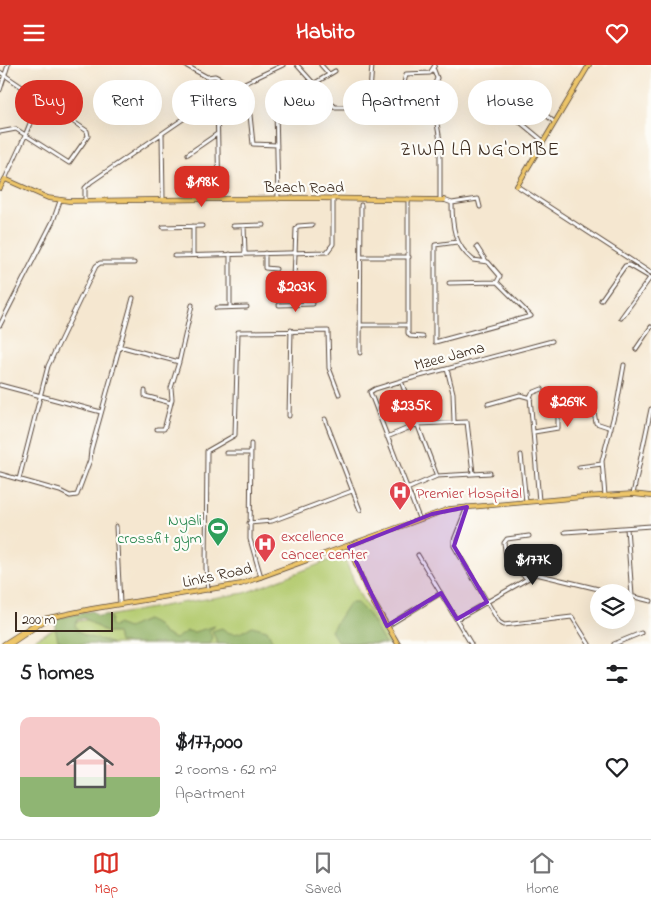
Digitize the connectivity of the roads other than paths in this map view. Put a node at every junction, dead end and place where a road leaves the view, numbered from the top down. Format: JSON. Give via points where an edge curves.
{"nodes":[{"id":1,"x":8,"y":65,"type":"edge"},
{"id":2,"x":185,"y":65,"type":"edge"},
{"id":3,"x":283,"y":65,"type":"edge"},
{"id":4,"x":297,"y":65,"type":"edge"},
{"id":5,"x":321,"y":65,"type":"edge"},
{"id":6,"x":372,"y":65,"type":"edge"},
{"id":7,"x":435,"y":65,"type":"edge"},
{"id":8,"x":589,"y":65,"type":"edge"},
{"id":9,"x":434,"y":70,"type":"junction"},
{"id":10,"x":335,"y":71,"type":"dead end"},
{"id":11,"x":2,"y":73,"type":"edge"},
{"id":12,"x":329,"y":74,"type":"junction"},
{"id":13,"x":312,"y":80,"type":"edge"},
{"id":14,"x":320,"y":80,"type":"edge"},
{"id":15,"x":371,"y":80,"type":"edge"},
{"id":16,"x":405,"y":80,"type":"edge"},
{"id":17,"x":436,"y":80,"type":"edge"},
{"id":18,"x":15,"y":82,"type":"edge"},
{"id":19,"x":0,"y":90,"type":"edge"},
{"id":20,"x":554,"y":122,"type":"joint"},
{"id":21,"x":30,"y":125,"type":"edge"},
{"id":22,"x":79,"y":125,"type":"edge"},
{"id":23,"x":251,"y":125,"type":"edge"},
{"id":24,"x":276,"y":125,"type":"edge"},
{"id":25,"x":437,"y":125,"type":"edge"},
{"id":26,"x":524,"y":125,"type":"edge"},
{"id":27,"x":0,"y":132,"type":"edge"},
{"id":28,"x":162,"y":133,"type":"junction"},
{"id":29,"x":218,"y":134,"type":"junction"},
{"id":30,"x":26,"y":136,"type":"junction"},
{"id":31,"x":543,"y":141,"type":"junction"},
{"id":32,"x":277,"y":145,"type":"junction"},
{"id":33,"x":188,"y":154,"type":"dead end"},
{"id":34,"x":218,"y":173,"type":"junction"},
{"id":35,"x":4,"y":179,"type":"junction"},
{"id":36,"x":192,"y":182,"type":"dead end"},
{"id":37,"x":517,"y":186,"type":"joint"},
{"id":38,"x":0,"y":188,"type":"edge"},
{"id":39,"x":333,"y":198,"type":"junction"},
{"id":40,"x":219,"y":199,"type":"junction"},
{"id":41,"x":278,"y":199,"type":"junction"},
{"id":42,"x":408,"y":199,"type":"junction"},
{"id":43,"x":442,"y":199,"type":"junction"},
{"id":44,"x":163,"y":200,"type":"junction"},
{"id":45,"x":60,"y":201,"type":"junction"},
{"id":46,"x":84,"y":201,"type":"junction"},
{"id":47,"x":452,"y":203,"type":"junction"},
{"id":48,"x":361,"y":205,"type":"dead end"},
{"id":49,"x":480,"y":207,"type":"dead end"},
{"id":50,"x":264,"y":225,"type":"dead end"},
{"id":51,"x":312,"y":225,"type":"dead end"},
{"id":52,"x":193,"y":226,"type":"junction"},
{"id":53,"x":202,"y":226,"type":"dead end"},
{"id":54,"x":233,"y":226,"type":"dead end"},
{"id":55,"x":244,"y":226,"type":"junction"},
{"id":56,"x":163,"y":227,"type":"dead end"},
{"id":57,"x":457,"y":242,"type":"junction"},
{"id":58,"x":477,"y":247,"type":"dead end"},
{"id":59,"x":295,"y":252,"type":"junction"},
{"id":60,"x":245,"y":253,"type":"junction"},
{"id":61,"x":265,"y":253,"type":"junction"},
{"id":62,"x":230,"y":254,"type":"junction"},
{"id":63,"x":193,"y":255,"type":"junction"},
{"id":64,"x":174,"y":256,"type":"dead end"},
{"id":65,"x":361,"y":257,"type":"junction"},
{"id":66,"x":409,"y":257,"type":"junction"},
{"id":67,"x":486,"y":261,"type":"junction"},
{"id":68,"x":134,"y":263,"type":"dead end"},
{"id":69,"x":276,"y":269,"type":"dead end"},
{"id":70,"x":651,"y":273,"type":"edge"},
{"id":71,"x":651,"y":278,"type":"edge"},
{"id":72,"x":449,"y":283,"type":"dead end"},
{"id":73,"x":497,"y":283,"type":"junction"},
{"id":74,"x":133,"y":298,"type":"dead end"},
{"id":75,"x":601,"y":300,"type":"dead end"},
{"id":76,"x":294,"y":304,"type":"junction"},
{"id":77,"x":313,"y":304,"type":"dead end"},
{"id":78,"x":192,"y":305,"type":"dead end"},
{"id":79,"x":279,"y":305,"type":"dead end"},
{"id":80,"x":216,"y":307,"type":"dead end"},
{"id":81,"x":230,"y":307,"type":"junction"},
{"id":82,"x":247,"y":307,"type":"dead end"},
{"id":83,"x":621,"y":318,"type":"dead end"},
{"id":84,"x":0,"y":325,"type":"edge"},
{"id":85,"x":360,"y":325,"type":"junction"},
{"id":86,"x":408,"y":325,"type":"junction"},
{"id":87,"x":651,"y":327,"type":"edge"},
{"id":88,"x":291,"y":330,"type":"junction"},
{"id":89,"x":423,"y":337,"type":"dead end"},
{"id":90,"x":552,"y":341,"type":"dead end"},
{"id":91,"x":119,"y":346,"type":"junction"},
{"id":92,"x":636,"y":349,"type":"dead end"},
{"id":93,"x":360,"y":353,"type":"dead end"},
{"id":94,"x":179,"y":362,"type":"junction"},
{"id":95,"x":624,"y":365,"type":"dead end"},
{"id":96,"x":447,"y":369,"type":"junction"},
{"id":97,"x":400,"y":381,"type":"junction"},
{"id":98,"x":0,"y":385,"type":"edge"},
{"id":99,"x":542,"y":389,"type":"dead end"},
{"id":100,"x":558,"y":390,"type":"dead end"},
{"id":101,"x":145,"y":391,"type":"dead end"},
{"id":102,"x":594,"y":393,"type":"dead end"},
{"id":103,"x":339,"y":394,"type":"dead end"},
{"id":104,"x":40,"y":396,"type":"junction"},
{"id":105,"x":530,"y":398,"type":"junction"},
{"id":106,"x":170,"y":403,"type":"junction"},
{"id":107,"x":488,"y":404,"type":"dead end"},
{"id":108,"x":651,"y":409,"type":"edge"},
{"id":109,"x":101,"y":412,"type":"junction"},
{"id":110,"x":289,"y":416,"type":"dead end"},
{"id":111,"x":324,"y":419,"type":"dead end"},
{"id":112,"x":454,"y":421,"type":"junction"},
{"id":113,"x":418,"y":424,"type":"junction"},
{"id":114,"x":611,"y":428,"type":"junction"},
{"id":115,"x":157,"y":429,"type":"dead end"},
{"id":116,"x":534,"y":432,"type":"junction"},
{"id":117,"x":386,"y":437,"type":"junction"},
{"id":118,"x":251,"y":444,"type":"dead end"},
{"id":119,"x":226,"y":453,"type":"dead end"},
{"id":120,"x":250,"y":453,"type":"junction"},
{"id":121,"x":522,"y":455,"type":"dead end"},
{"id":122,"x":602,"y":464,"type":"junction"},
{"id":123,"x":579,"y":467,"type":"dead end"},
{"id":124,"x":0,"y":473,"type":"edge"},
{"id":125,"x":473,"y":473,"type":"junction"},
{"id":126,"x":490,"y":473,"type":"dead end"},
{"id":127,"x":437,"y":476,"type":"junction"},
{"id":128,"x":19,"y":479,"type":"junction"},
{"id":129,"x":407,"y":489,"type":"junction"},
{"id":130,"x":352,"y":491,"type":"junction"},
{"id":131,"x":633,"y":494,"type":"junction"},
{"id":132,"x":605,"y":496,"type":"junction"},
{"id":133,"x":651,"y":496,"type":"edge"},
{"id":134,"x":539,"y":501,"type":"junction"},
{"id":135,"x":526,"y":502,"type":"junction"},
{"id":136,"x":467,"y":507,"type":"junction"},
{"id":137,"x":360,"y":510,"type":"dead end"},
{"id":138,"x":419,"y":518,"type":"junction"},
{"id":139,"x":250,"y":523,"type":"junction"},
{"id":140,"x":651,"y":526,"type":"edge"},
{"id":141,"x":116,"y":527,"type":"dead end"},
{"id":142,"x":627,"y":527,"type":"junction"},
{"id":143,"x":565,"y":532,"type":"dead end"},
{"id":144,"x":529,"y":536,"type":"dead end"},
{"id":145,"x":349,"y":547,"type":"junction"},
{"id":146,"x":418,"y":555,"type":"dead end"},
{"id":147,"x":261,"y":578,"type":"junction"},
{"id":148,"x":527,"y":578,"type":"junction"},
{"id":149,"x":631,"y":584,"type":"edge"},
{"id":150,"x":590,"y":587,"type":"edge"},
{"id":151,"x":208,"y":590,"type":"junction"},
{"id":152,"x":441,"y":593,"type":"junction"},
{"id":153,"x":635,"y":597,"type":"edge"},
{"id":154,"x":651,"y":601,"type":"edge"},
{"id":155,"x":487,"y":602,"type":"junction"},
{"id":156,"x":120,"y":604,"type":"junction"},
{"id":157,"x":47,"y":619,"type":"junction"},
{"id":158,"x":456,"y":619,"type":"junction"},
{"id":159,"x":387,"y":626,"type":"junction"},
{"id":160,"x":642,"y":633,"type":"dead end"},
{"id":161,"x":4,"y":644,"type":"edge"},
{"id":162,"x":10,"y":644,"type":"edge"},
{"id":163,"x":398,"y":644,"type":"edge"},
{"id":164,"x":471,"y":644,"type":"edge"},
{"id":165,"x":589,"y":644,"type":"edge"},
{"id":166,"x":614,"y":644,"type":"edge"}],
"edges":[{"from":1,"to":11,"type":"street"},
{"from":2,"to":3,"type":"street","via":[[236,87]]},
{"from":4,"to":13,"type":"street"},
{"from":5,"to":12,"type":"street"},
{"from":6,"to":15,"type":"street"},
{"from":7,"to":9,"type":"street"},
{"from":8,"to":20,"type":"main road"},
{"from":9,"to":16,"type":"street","via":[[406,74]]},
{"from":9,"to":17,"type":"street"},
{"from":10,"to":12,"type":"street"},
{"from":11,"to":18,"type":"street"},
{"from":11,"to":19,"type":"street"},
{"from":12,"to":14,"type":"street"},
{"from":20,"to":31,"type":"main road"},
{"from":21,"to":30,"type":"street"},
{"from":22,"to":30,"type":"street","via":[[88,136],[69,163]]},
{"from":23,"to":32,"type":"street","via":[[253,144]]},
{"from":24,"to":32,"type":"street"},
{"from":25,"to":43,"type":"street"},
{"from":26,"to":31,"type":"street"},
{"from":27,"to":30,"type":"street","via":[[13,129]]},
{"from":28,"to":29,"type":"street","via":[[214,98],[217,101]]},
{"from":28,"to":44,"type":"street"},
{"from":28,"to":46,"type":"street","via":[[86,186]]},
{"from":29,"to":33,"type":"street"},
{"from":29,"to":34,"type":"street"},
{"from":30,"to":35,"type":"street"},
{"from":31,"to":37,"type":"main road"},
{"from":32,"to":41,"type":"street"},
{"from":34,"to":36,"type":"street"},
{"from":34,"to":40,"type":"street"},
{"from":35,"to":38,"type":"main road"},
{"from":35,"to":45,"type":"main road","name":"Beach Road"},
{"from":37,"to":70,"type":"street"},
{"from":39,"to":41,"type":"main road","name":"Beach Road"},
{"from":39,"to":42,"type":"main road","name":"Beach Road"},
{"from":39,"to":59,"type":"street","via":[[334,237],[331,249],[326,252]]},
{"from":40,"to":41,"type":"main road","name":"Beach Road"},
{"from":40,"to":44,"type":"main road","name":"Beach Road"},
{"from":42,"to":43,"type":"main road","name":"Beach Road"},
{"from":42,"to":66,"type":"street"},
{"from":43,"to":47,"type":"street"},
{"from":44,"to":46,"type":"main road","name":"Beach Road"},
{"from":45,"to":46,"type":"main road","name":"Beach Road"},
{"from":45,"to":84,"type":"street"},
{"from":47,"to":49,"type":"street","via":[[478,199]]},
{"from":47,"to":57,"type":"street","via":[[452,226]]},
{"from":48,"to":65,"type":"street"},
{"from":50,"to":55,"type":"street"},
{"from":51,"to":59,"type":"street","via":[[296,227]]},
{"from":52,"to":53,"type":"street"},
{"from":52,"to":56,"type":"street"},
{"from":52,"to":63,"type":"street"},
{"from":54,"to":55,"type":"street"},
{"from":55,"to":60,"type":"street"},
{"from":57,"to":67,"type":"street","via":[[473,261]]},
{"from":57,"to":73,"type":"street","via":[[436,245],[435,342],[531,317],[531,313]]},
{"from":58,"to":67,"type":"street"},
{"from":59,"to":61,"type":"street"},
{"from":59,"to":76,"type":"street"},
{"from":60,"to":61,"type":"street"},
{"from":60,"to":62,"type":"street"},
{"from":61,"to":69,"type":"street","via":[[264,268]]},
{"from":62,"to":63,"type":"street"},
{"from":62,"to":81,"type":"street"},
{"from":63,"to":64,"type":"street"},
{"from":65,"to":66,"type":"street"},
{"from":65,"to":85,"type":"street"},
{"from":66,"to":86,"type":"street"},
{"from":67,"to":73,"type":"street","via":[[499,274]]},
{"from":68,"to":104,"type":"street","via":[[96,265],[52,357]]},
{"from":71,"to":75,"type":"street","via":[[629,265],[625,266]]},
{"from":71,"to":83,"type":"street"},
{"from":72,"to":73,"type":"street"},
{"from":74,"to":91,"type":"street"},
{"from":76,"to":77,"type":"street"},
{"from":76,"to":79,"type":"street"},
{"from":78,"to":94,"type":"street"},
{"from":80,"to":81,"type":"street"},
{"from":81,"to":82,"type":"street"},
{"from":85,"to":86,"type":"street"},
{"from":85,"to":93,"type":"street"},
{"from":86,"to":89,"type":"street","via":[[410,336]]},
{"from":87,"to":92,"type":"street"},
{"from":88,"to":103,"type":"street","via":[[326,329],[329,332],[329,368]]},
{"from":88,"to":110,"type":"street"},
{"from":88,"to":151,"type":"street","via":[[238,333],[235,435],[207,451]]},
{"from":90,"to":96,"type":"street","name":"Mzee Jama"},
{"from":91,"to":94,"type":"street"},
{"from":91,"to":109,"type":"street"},
{"from":94,"to":106,"type":"street"},
{"from":95,"to":114,"type":"street"},
{"from":96,"to":97,"type":"street","name":"Mzee Jama"},
{"from":96,"to":112,"type":"street","via":[[453,393]]},
{"from":97,"to":113,"type":"street"},
{"from":97,"to":117,"type":"street","name":"Mzee Jama","via":[[375,389],[370,394]]},
{"from":98,"to":104,"type":"street"},
{"from":99,"to":105,"type":"street","via":[[532,393]]},
{"from":100,"to":116,"type":"street","via":[[558,428]]},
{"from":101,"to":106,"type":"street","via":[[148,398]]},
{"from":102,"to":114,"type":"street","via":[[596,423]]},
{"from":104,"to":109,"type":"street"},
{"from":104,"to":128,"type":"street"},
{"from":105,"to":107,"type":"street","via":[[520,395]]},
{"from":105,"to":116,"type":"street"},
{"from":106,"to":115,"type":"street","via":[[164,429]]},
{"from":108,"to":131,"type":"street"},
{"from":109,"to":128,"type":"street","via":[[90,460],[77,495],[70,496]]},
{"from":111,"to":130,"type":"street"},
{"from":112,"to":113,"type":"street"},
{"from":112,"to":125,"type":"street","via":[[468,424]]},
{"from":113,"to":117,"type":"street"},
{"from":113,"to":127,"type":"street"},
{"from":114,"to":122,"type":"street"},
{"from":116,"to":134,"type":"street"},
{"from":117,"to":129,"type":"street","name":"Mzee Jama"},
{"from":118,"to":120,"type":"street"},
{"from":119,"to":120,"type":"street"},
{"from":120,"to":139,"type":"street"},
{"from":121,"to":135,"type":"street"},
{"from":122,"to":123,"type":"street"},
{"from":122,"to":132,"type":"street"},
{"from":124,"to":128,"type":"street"},
{"from":125,"to":126,"type":"street"},
{"from":125,"to":127,"type":"street"},
{"from":127,"to":129,"type":"street"},
{"from":129,"to":138,"type":"street","name":"Mzee Jama"},
{"from":130,"to":137,"type":"street"},
{"from":130,"to":139,"type":"street","via":[[272,521]]},
{"from":131,"to":132,"type":"main road","name":"Links Road"},
{"from":131,"to":133,"type":"main road","name":"Links Road"},
{"from":132,"to":134,"type":"main road","name":"Links Road"},
{"from":134,"to":135,"type":"main road","name":"Links Road"},
{"from":135,"to":136,"type":"main road","name":"Links Road"},
{"from":136,"to":138,"type":"main road","name":"Links Road"},
{"from":136,"to":155,"type":"street","via":[[454,543]]},
{"from":138,"to":145,"type":"main road","name":"Links Road"},
{"from":139,"to":147,"type":"street","via":[[251,547]]},
{"from":140,"to":142,"type":"street"},
{"from":141,"to":156,"type":"street"},
{"from":142,"to":143,"type":"street"},
{"from":142,"to":149,"type":"street"},
{"from":144,"to":148,"type":"street","via":[[506,539],[504,543],[506,564]]},
{"from":145,"to":147,"type":"main road","name":"Links Road"},
{"from":145,"to":159,"type":"main road","via":[[368,593]]},
{"from":146,"to":152,"type":"street"},
{"from":147,"to":151,"type":"main road","name":"Links Road"},
{"from":148,"to":150,"type":"street","via":[[540,574]]},
{"from":148,"to":155,"type":"street"},
{"from":151,"to":156,"type":"main road","name":"Links Road"},
{"from":152,"to":158,"type":"street"},
{"from":152,"to":159,"type":"street"},
{"from":153,"to":154,"type":"street"},
{"from":155,"to":158,"type":"street"},
{"from":155,"to":165,"type":"street","via":[[496,619],[504,625],[572,617]]},
{"from":156,"to":157,"type":"main road","name":"Links Road"},
{"from":157,"to":161,"type":"main road"},
{"from":157,"to":162,"type":"main road"},
{"from":158,"to":164,"type":"street"},
{"from":159,"to":163,"type":"main road"},
{"from":160,"to":166,"type":"street"}]}
